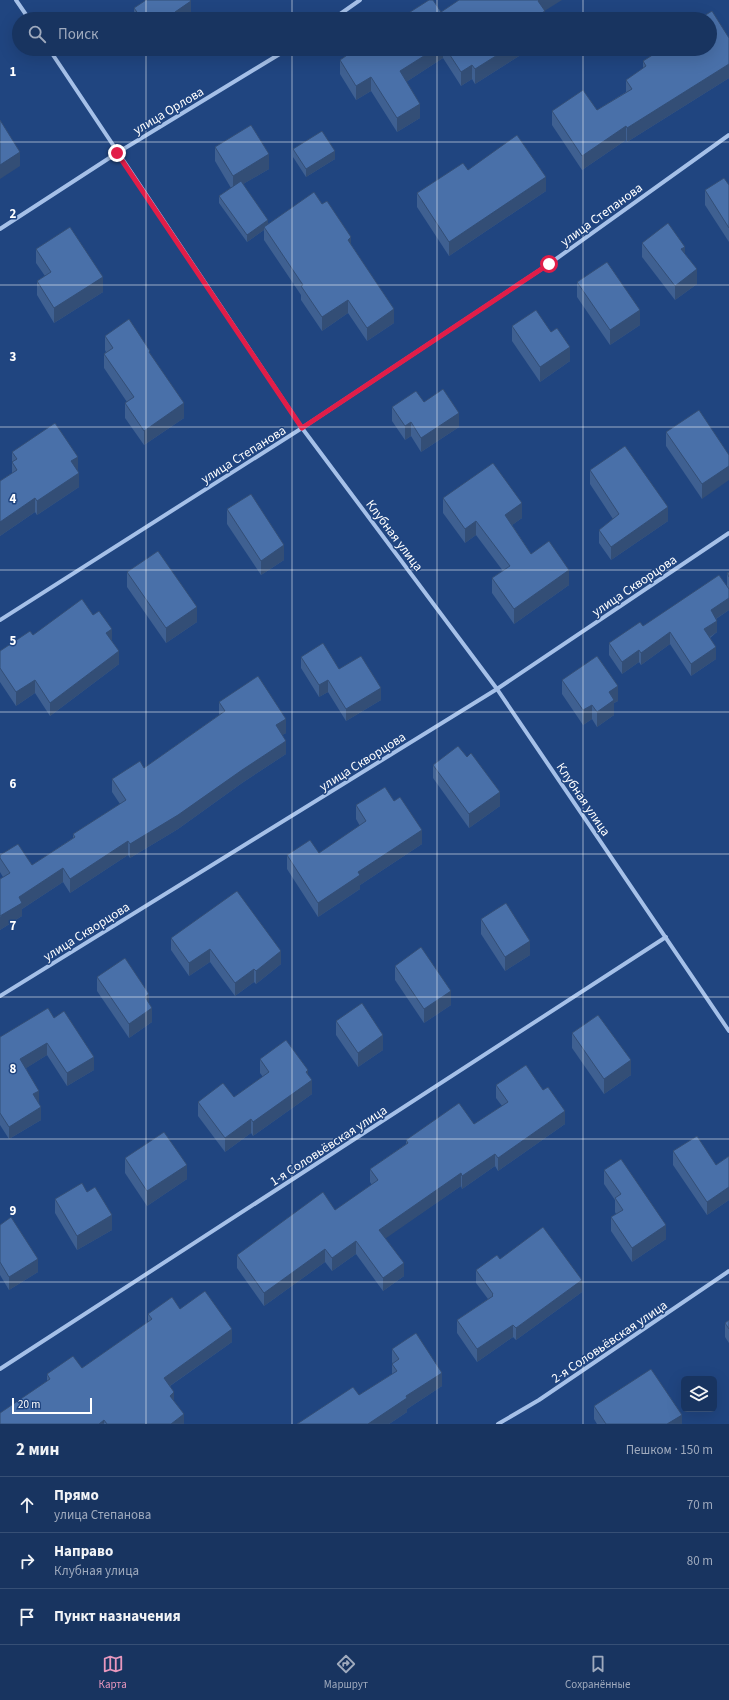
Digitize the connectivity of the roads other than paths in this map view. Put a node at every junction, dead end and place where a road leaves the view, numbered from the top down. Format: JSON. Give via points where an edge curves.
{"nodes":[{"id":1,"x":16,"y":0,"type":"edge"},
{"id":2,"x":360,"y":0,"type":"edge"},
{"id":3,"x":24,"y":12,"type":"edge"},
{"id":4,"x":343,"y":12,"type":"edge"},
{"id":5,"x":54,"y":56,"type":"edge"},
{"id":6,"x":276,"y":56,"type":"edge"},
{"id":7,"x":729,"y":136,"type":"edge"},
{"id":8,"x":117,"y":153,"type":"junction"},
{"id":9,"x":0,"y":229,"type":"edge"},
{"id":10,"x":302,"y":428,"type":"junction"},
{"id":11,"x":729,"y":533,"type":"edge"},
{"id":12,"x":0,"y":620,"type":"edge"},
{"id":13,"x":497,"y":689,"type":"junction"},
{"id":14,"x":666,"y":937,"type":"junction"},
{"id":15,"x":0,"y":996,"type":"edge"},
{"id":16,"x":729,"y":1031,"type":"edge"},
{"id":17,"x":729,"y":1271,"type":"edge"},
{"id":18,"x":0,"y":1369,"type":"edge"},
{"id":19,"x":498,"y":1424,"type":"edge"}],
"edges":[{"from":1,"to":3,"type":"street"},
{"from":2,"to":4,"type":"street"},
{"from":5,"to":8,"type":"street","name":"Клубная улица"},
{"from":6,"to":8,"type":"street","name":"улица Орлова"},
{"from":7,"to":10,"type":"street","name":"улица Степанова","via":[[549,264]]},
{"from":8,"to":9,"type":"street","name":"улица Орлова"},
{"from":8,"to":10,"type":"street","name":"Клубная улица"},
{"from":10,"to":12,"type":"street","name":"улица Степанова"},
{"from":10,"to":13,"type":"street","name":"Клубная улица"},
{"from":11,"to":13,"type":"street","name":"улица Скворцова"},
{"from":13,"to":14,"type":"street","name":"Клубная улица"},
{"from":13,"to":15,"type":"street","name":"улица Скворцова"},
{"from":14,"to":16,"type":"street","name":"Клубная улица"},
{"from":14,"to":18,"type":"street","name":"1-я Соловьёвская улица"},
{"from":17,"to":19,"type":"street","name":"2-я Соловьёвская улица","via":[[539,1400]]}]}
